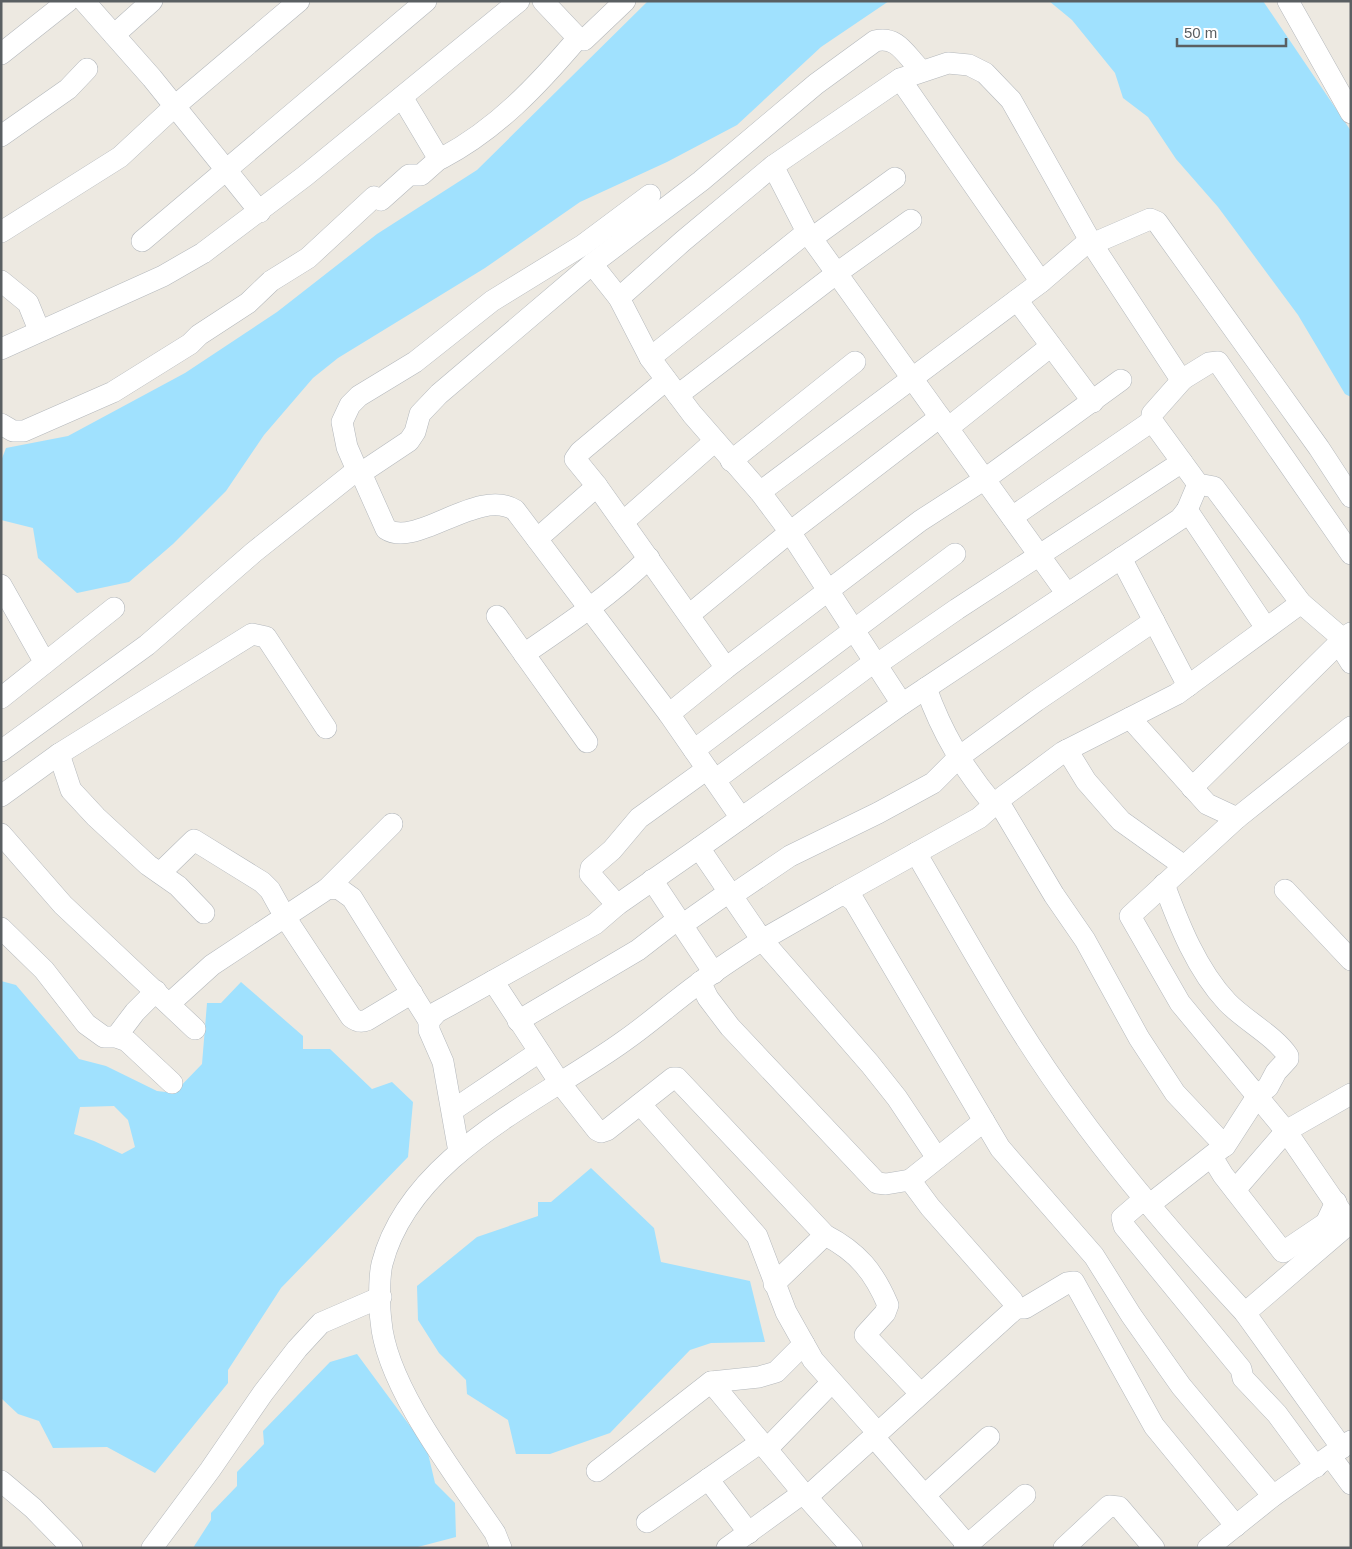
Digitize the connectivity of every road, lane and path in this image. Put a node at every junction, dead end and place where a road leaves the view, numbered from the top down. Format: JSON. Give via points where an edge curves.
{"nodes":[{"id":1,"x":68,"y":1,"type":"edge"},
{"id":2,"x":84,"y":1,"type":"edge"},
{"id":3,"x":152,"y":1,"type":"edge"},
{"id":4,"x":299,"y":1,"type":"edge"},
{"id":5,"x":426,"y":1,"type":"edge"},
{"id":6,"x":519,"y":1,"type":"edge"},
{"id":7,"x":543,"y":1,"type":"edge"},
{"id":8,"x":625,"y":1,"type":"edge"},
{"id":9,"x":1288,"y":1,"type":"edge"},
{"id":10,"x":114,"y":35,"type":"junction"},
{"id":11,"x":578,"y":38,"type":"junction"},
{"id":12,"x":1,"y":54,"type":"edge"},
{"id":13,"x":87,"y":69,"type":"dead end"},
{"id":14,"x":921,"y":70,"type":"junction"},
{"id":15,"x":900,"y":79,"type":"junction"},
{"id":16,"x":402,"y":97,"type":"junction"},
{"id":17,"x":175,"y":106,"type":"junction"},
{"id":18,"x":1351,"y":113,"type":"edge"},
{"id":19,"x":1,"y":136,"type":"edge"},
{"id":20,"x":439,"y":159,"type":"junction"},
{"id":21,"x":773,"y":166,"type":"junction"},
{"id":22,"x":225,"y":169,"type":"junction"},
{"id":23,"x":895,"y":178,"type":"dead end"},
{"id":24,"x":650,"y":195,"type":"dead end"},
{"id":25,"x":260,"y":212,"type":"junction"},
{"id":26,"x":911,"y":220,"type":"dead end"},
{"id":27,"x":1,"y":232,"type":"edge"},
{"id":28,"x":810,"y":235,"type":"junction"},
{"id":29,"x":142,"y":241,"type":"dead end"},
{"id":30,"x":1091,"y":242,"type":"junction"},
{"id":31,"x":592,"y":264,"type":"junction"},
{"id":32,"x":837,"y":273,"type":"junction"},
{"id":33,"x":1,"y":281,"type":"edge"},
{"id":34,"x":1041,"y":282,"type":"junction"},
{"id":35,"x":619,"y":298,"type":"junction"},
{"id":36,"x":1017,"y":300,"type":"junction"},
{"id":37,"x":39,"y":330,"type":"junction"},
{"id":38,"x":1051,"y":346,"type":"junction"},
{"id":39,"x":1,"y":350,"type":"edge"},
{"id":40,"x":1250,"y":353,"type":"junction"},
{"id":41,"x":650,"y":358,"type":"junction"},
{"id":42,"x":855,"y":362,"type":"dead end"},
{"id":43,"x":1218,"y":362,"type":"junction"},
{"id":44,"x":912,"y":378,"type":"junction"},
{"id":45,"x":1183,"y":379,"type":"junction"},
{"id":46,"x":1121,"y":380,"type":"dead end"},
{"id":47,"x":672,"y":388,"type":"junction"},
{"id":48,"x":1093,"y":402,"type":"junction"},
{"id":49,"x":1152,"y":421,"type":"junction"},
{"id":50,"x":944,"y":422,"type":"junction"},
{"id":51,"x":1,"y":424,"type":"edge"},
{"id":52,"x":715,"y":441,"type":"junction"},
{"id":53,"x":731,"y":461,"type":"junction"},
{"id":54,"x":1182,"y":462,"type":"junction"},
{"id":55,"x":359,"y":472,"type":"junction"},
{"id":56,"x":984,"y":479,"type":"junction"},
{"id":57,"x":1198,"y":484,"type":"junction"},
{"id":58,"x":597,"y":486,"type":"junction"},
{"id":59,"x":760,"y":492,"type":"junction"},
{"id":60,"x":1351,"y":497,"type":"edge"},
{"id":61,"x":1187,"y":510,"type":"junction"},
{"id":62,"x":1012,"y":517,"type":"junction"},
{"id":63,"x":623,"y":522,"type":"junction"},
{"id":64,"x":790,"y":532,"type":"junction"},
{"id":65,"x":537,"y":539,"type":"junction"},
{"id":66,"x":955,"y":554,"type":"dead end"},
{"id":67,"x":1351,"y":554,"type":"edge"},
{"id":68,"x":1040,"y":555,"type":"junction"},
{"id":69,"x":649,"y":558,"type":"junction"},
{"id":70,"x":1121,"y":558,"type":"junction"},
{"id":71,"x":1,"y":585,"type":"edge"},
{"id":72,"x":830,"y":592,"type":"junction"},
{"id":73,"x":1067,"y":594,"type":"junction"},
{"id":74,"x":1302,"y":603,"type":"junction"},
{"id":75,"x":114,"y":608,"type":"dead end"},
{"id":76,"x":591,"y":608,"type":"junction"},
{"id":77,"x":689,"y":615,"type":"junction"},
{"id":78,"x":497,"y":616,"type":"dead end"},
{"id":79,"x":1154,"y":621,"type":"junction"},
{"id":80,"x":1266,"y":628,"type":"junction"},
{"id":81,"x":854,"y":630,"type":"junction"},
{"id":82,"x":1347,"y":636,"type":"edge"},
{"id":83,"x":524,"y":654,"type":"junction"},
{"id":84,"x":1351,"y":663,"type":"edge"},
{"id":85,"x":45,"y":664,"type":"junction"},
{"id":86,"x":875,"y":664,"type":"junction"},
{"id":87,"x":726,"y":668,"type":"junction"},
{"id":88,"x":1188,"y":686,"type":"junction"},
{"id":89,"x":926,"y":688,"type":"junction"},
{"id":90,"x":1,"y":698,"type":"edge"},
{"id":91,"x":902,"y":704,"type":"junction"},
{"id":92,"x":669,"y":714,"type":"junction"},
{"id":93,"x":1130,"y":718,"type":"junction"},
{"id":94,"x":1351,"y":727,"type":"edge"},
{"id":95,"x":326,"y":728,"type":"dead end"},
{"id":96,"x":587,"y":742,"type":"dead end"},
{"id":97,"x":694,"y":750,"type":"junction"},
{"id":98,"x":1067,"y":750,"type":"junction"},
{"id":99,"x":1,"y":751,"type":"edge"},
{"id":100,"x":59,"y":754,"type":"junction"},
{"id":101,"x":958,"y":757,"type":"junction"},
{"id":102,"x":711,"y":775,"type":"junction"},
{"id":103,"x":1192,"y":788,"type":"junction"},
{"id":104,"x":1,"y":796,"type":"edge"},
{"id":105,"x":996,"y":803,"type":"junction"},
{"id":106,"x":741,"y":818,"type":"junction"},
{"id":107,"x":1238,"y":818,"type":"junction"},
{"id":108,"x":392,"y":824,"type":"dead end"},
{"id":109,"x":1,"y":834,"type":"edge"},
{"id":110,"x":699,"y":848,"type":"junction"},
{"id":111,"x":916,"y":853,"type":"junction"},
{"id":112,"x":1184,"y":866,"type":"junction"},
{"id":113,"x":160,"y":873,"type":"junction"},
{"id":114,"x":652,"y":880,"type":"junction"},
{"id":115,"x":1164,"y":884,"type":"junction"},
{"id":116,"x":327,"y":889,"type":"junction"},
{"id":117,"x":1285,"y":890,"type":"dead end"},
{"id":118,"x":730,"y":894,"type":"junction"},
{"id":119,"x":839,"y":896,"type":"junction"},
{"id":120,"x":617,"y":905,"type":"junction"},
{"id":121,"x":204,"y":912,"type":"dead end"},
{"id":122,"x":285,"y":917,"type":"junction"},
{"id":123,"x":680,"y":922,"type":"junction"},
{"id":124,"x":1,"y":928,"type":"edge"},
{"id":125,"x":762,"y":940,"type":"junction"},
{"id":126,"x":1351,"y":960,"type":"edge"},
{"id":127,"x":707,"y":977,"type":"junction"},
{"id":128,"x":493,"y":981,"type":"junction"},
{"id":129,"x":412,"y":993,"type":"junction"},
{"id":130,"x":162,"y":997,"type":"junction"},
{"id":131,"x":429,"y":1021,"type":"junction"},
{"id":132,"x":518,"y":1021,"type":"junction"},
{"id":133,"x":195,"y":1029,"type":"dead end"},
{"id":134,"x":116,"y":1037,"type":"junction"},
{"id":135,"x":539,"y":1052,"type":"junction"},
{"id":136,"x":172,"y":1083,"type":"dead end"},
{"id":137,"x":560,"y":1083,"type":"junction"},
{"id":138,"x":1351,"y":1094,"type":"edge"},
{"id":139,"x":1258,"y":1095,"type":"junction"},
{"id":140,"x":640,"y":1104,"type":"junction"},
{"id":141,"x":453,"y":1110,"type":"junction"},
{"id":142,"x":984,"y":1121,"type":"junction"},
{"id":143,"x":1286,"y":1132,"type":"junction"},
{"id":144,"x":1218,"y":1151,"type":"junction"},
{"id":145,"x":459,"y":1152,"type":"junction"},
{"id":146,"x":937,"y":1158,"type":"junction"},
{"id":147,"x":910,"y":1180,"type":"junction"},
{"id":148,"x":1235,"y":1190,"type":"junction"},
{"id":149,"x":1146,"y":1202,"type":"junction"},
{"id":150,"x":1336,"y":1202,"type":"junction"},
{"id":151,"x":1350,"y":1224,"type":"edge"},
{"id":152,"x":825,"y":1235,"type":"junction"},
{"id":153,"x":774,"y":1284,"type":"junction"},
{"id":154,"x":381,"y":1297,"type":"junction"},
{"id":155,"x":1016,"y":1308,"type":"junction"},
{"id":156,"x":1244,"y":1313,"type":"junction"},
{"id":157,"x":804,"y":1344,"type":"junction"},
{"id":158,"x":711,"y":1382,"type":"junction"},
{"id":159,"x":832,"y":1382,"type":"junction"},
{"id":160,"x":920,"y":1393,"type":"junction"},
{"id":161,"x":875,"y":1434,"type":"junction"},
{"id":162,"x":989,"y":1437,"type":"dead end"},
{"id":163,"x":764,"y":1445,"type":"junction"},
{"id":164,"x":1335,"y":1453,"type":"edge"},
{"id":165,"x":597,"y":1471,"type":"dead end"},
{"id":166,"x":708,"y":1479,"type":"junction"},
{"id":167,"x":1,"y":1481,"type":"edge"},
{"id":168,"x":1351,"y":1484,"type":"edge"},
{"id":169,"x":805,"y":1495,"type":"junction"},
{"id":170,"x":925,"y":1495,"type":"junction"},
{"id":171,"x":1025,"y":1495,"type":"dead end"},
{"id":172,"x":1273,"y":1496,"type":"junction"},
{"id":173,"x":647,"y":1522,"type":"dead end"},
{"id":174,"x":1236,"y":1526,"type":"junction"},
{"id":175,"x":749,"y":1533,"type":"junction"},
{"id":176,"x":968,"y":1547,"type":"edge"},
{"id":177,"x":72,"y":1548,"type":"edge"},
{"id":178,"x":152,"y":1548,"type":"edge"},
{"id":179,"x":501,"y":1548,"type":"edge"},
{"id":180,"x":727,"y":1548,"type":"edge"},
{"id":181,"x":852,"y":1548,"type":"edge"},
{"id":182,"x":1064,"y":1548,"type":"edge"},
{"id":183,"x":1154,"y":1548,"type":"edge"},
{"id":184,"x":1208,"y":1548,"type":"edge"}],
"edges":[{"from":1,"to":12,"type":"street"},
{"from":2,"to":10,"type":"street"},
{"from":3,"to":10,"type":"street"},
{"from":4,"to":17,"type":"street"},
{"from":5,"to":22,"type":"street"},
{"from":6,"to":16,"type":"street"},
{"from":7,"to":11,"type":"street"},
{"from":8,"to":11,"type":"street","via":[[586,39]]},
{"from":9,"to":18,"type":"street"},
{"from":10,"to":17,"type":"street"},
{"from":11,"to":20,"type":"street","via":[[515,107],[476,138]]},
{"from":13,"to":19,"type":"street","via":[[68,89]]},
{"from":14,"to":15,"type":"street"},
{"from":14,"to":30,"type":"street","via":[[948,63],[969,65],[998,84],[1011,100]]},
{"from":14,"to":31,"type":"street","via":[[896,42],[875,41],[770,120],[701,181]]},
{"from":15,"to":21,"type":"street"},
{"from":15,"to":34,"type":"street"},
{"from":16,"to":20,"type":"street"},
{"from":16,"to":25,"type":"street"},
{"from":17,"to":22,"type":"street"},
{"from":17,"to":27,"type":"street","via":[[120,156]]},
{"from":20,"to":51,"type":"street","via":[[421,175],[409,174],[381,200],[374,197],[308,258],[271,281],[190,344],[138,377],[113,392],[24,431],[13,431]]},
{"from":21,"to":28,"type":"street"},
{"from":21,"to":35,"type":"street"},
{"from":22,"to":25,"type":"street"},
{"from":22,"to":29,"type":"street"},
{"from":23,"to":28,"type":"street"},
{"from":24,"to":55,"type":"street","via":[[582,245],[492,301],[415,362],[359,396],[350,405],[342,422],[347,447]]},
{"from":25,"to":37,"type":"street","via":[[203,253],[163,276]]},
{"from":26,"to":32,"type":"street"},
{"from":28,"to":32,"type":"street"},
{"from":28,"to":41,"type":"street"},
{"from":30,"to":34,"type":"street"},
{"from":30,"to":40,"type":"street","via":[[1154,219]]},
{"from":30,"to":45,"type":"street"},
{"from":31,"to":35,"type":"street"},
{"from":31,"to":55,"type":"street","via":[[423,409],[410,441]]},
{"from":32,"to":44,"type":"street"},
{"from":32,"to":47,"type":"street"},
{"from":33,"to":37,"type":"street","via":[[28,302]]},
{"from":34,"to":36,"type":"street"},
{"from":35,"to":41,"type":"street"},
{"from":36,"to":38,"type":"street"},
{"from":36,"to":44,"type":"street"},
{"from":37,"to":39,"type":"street"},
{"from":38,"to":48,"type":"street"},
{"from":38,"to":50,"type":"street"},
{"from":40,"to":43,"type":"street"},
{"from":40,"to":60,"type":"street"},
{"from":41,"to":47,"type":"street"},
{"from":42,"to":53,"type":"street"},
{"from":43,"to":45,"type":"street","via":[[1209,362]]},
{"from":43,"to":67,"type":"street"},
{"from":44,"to":50,"type":"street"},
{"from":44,"to":59,"type":"street"},
{"from":45,"to":49,"type":"street","via":[[1152,414]]},
{"from":46,"to":48,"type":"street"},
{"from":47,"to":52,"type":"street"},
{"from":47,"to":58,"type":"street","via":[[575,456]]},
{"from":48,"to":56,"type":"street"},
{"from":49,"to":54,"type":"street"},
{"from":49,"to":62,"type":"street"},
{"from":50,"to":56,"type":"street"},
{"from":50,"to":64,"type":"street"},
{"from":52,"to":53,"type":"street"},
{"from":52,"to":63,"type":"street"},
{"from":53,"to":59,"type":"street"},
{"from":54,"to":57,"type":"street"},
{"from":54,"to":68,"type":"street"},
{"from":55,"to":65,"type":"street","via":[[386,529],[393,534],[406,534],[455,514],[497,504],[515,510]]},
{"from":55,"to":99,"type":"street","via":[[254,552],[147,644]]},
{"from":56,"to":62,"type":"street"},
{"from":56,"to":72,"type":"street","via":[[920,521]]},
{"from":57,"to":61,"type":"street"},
{"from":57,"to":74,"type":"street","via":[[1214,486]]},
{"from":58,"to":63,"type":"street"},
{"from":58,"to":65,"type":"street"},
{"from":59,"to":64,"type":"street"},
{"from":61,"to":70,"type":"street","via":[[1180,519]]},
{"from":61,"to":80,"type":"street"},
{"from":62,"to":68,"type":"street"},
{"from":63,"to":69,"type":"street"},
{"from":64,"to":72,"type":"street"},
{"from":64,"to":77,"type":"street"},
{"from":65,"to":76,"type":"street"},
{"from":66,"to":81,"type":"street"},
{"from":68,"to":73,"type":"street"},
{"from":68,"to":86,"type":"street"},
{"from":69,"to":76,"type":"street"},
{"from":69,"to":77,"type":"street"},
{"from":70,"to":73,"type":"street"},
{"from":70,"to":79,"type":"street"},
{"from":71,"to":85,"type":"street"},
{"from":72,"to":81,"type":"street"},
{"from":72,"to":87,"type":"street"},
{"from":73,"to":89,"type":"street"},
{"from":74,"to":80,"type":"street"},
{"from":74,"to":82,"type":"street"},
{"from":75,"to":85,"type":"street"},
{"from":76,"to":83,"type":"street"},
{"from":76,"to":92,"type":"street"},
{"from":77,"to":87,"type":"street"},
{"from":78,"to":83,"type":"street"},
{"from":79,"to":88,"type":"street"},
{"from":79,"to":101,"type":"street"},
{"from":80,"to":88,"type":"street"},
{"from":81,"to":86,"type":"street"},
{"from":81,"to":97,"type":"street"},
{"from":82,"to":84,"type":"street","via":[[1341,647]]},
{"from":82,"to":103,"type":"street"},
{"from":83,"to":96,"type":"street"},
{"from":85,"to":90,"type":"street"},
{"from":86,"to":91,"type":"street"},
{"from":86,"to":102,"type":"street"},
{"from":87,"to":92,"type":"street"},
{"from":88,"to":93,"type":"street"},
{"from":89,"to":91,"type":"street"},
{"from":89,"to":101,"type":"street"},
{"from":91,"to":106,"type":"street"},
{"from":92,"to":97,"type":"street"},
{"from":93,"to":98,"type":"street"},
{"from":93,"to":103,"type":"street"},
{"from":94,"to":107,"type":"street"},
{"from":95,"to":100,"type":"street","via":[[266,637],[252,634]]},
{"from":97,"to":102,"type":"street"},
{"from":98,"to":105,"type":"street"},
{"from":98,"to":112,"type":"street","via":[[1086,781],[1121,821]]},
{"from":100,"to":104,"type":"street"},
{"from":100,"to":113,"type":"street","via":[[71,790],[96,817]]},
{"from":101,"to":105,"type":"street","via":[[966,772]]},
{"from":101,"to":118,"type":"street","via":[[918,792],[790,856]]},
{"from":102,"to":106,"type":"street"},
{"from":102,"to":120,"type":"street","via":[[639,818],[612,850],[591,868],[590,874]]},
{"from":103,"to":107,"type":"street","via":[[1207,804]]},
{"from":105,"to":111,"type":"street","via":[[979,818]]},
{"from":105,"to":144,"type":"street","via":[[1085,940],[1138,1038]]},
{"from":106,"to":110,"type":"street"},
{"from":107,"to":112,"type":"street"},
{"from":108,"to":116,"type":"street"},
{"from":109,"to":130,"type":"street","via":[[63,905]]},
{"from":110,"to":114,"type":"street"},
{"from":110,"to":118,"type":"street"},
{"from":111,"to":119,"type":"street"},
{"from":111,"to":149,"type":"street","via":[[1022,1033],[1074,1110]]},
{"from":112,"to":115,"type":"street"},
{"from":113,"to":121,"type":"street"},
{"from":113,"to":122,"type":"street","via":[[192,841],[197,841],[262,882],[276,898]]},
{"from":114,"to":120,"type":"street"},
{"from":114,"to":123,"type":"street"},
{"from":115,"to":139,"type":"street","via":[[1178,922],[1210,980],[1227,1001],[1288,1056],[1268,1087]]},
{"from":115,"to":139,"type":"street","via":[[1130,918],[1180,1003]]},
{"from":116,"to":122,"type":"street"},
{"from":116,"to":129,"type":"street","via":[[338,888],[352,898]]},
{"from":117,"to":126,"type":"street"},
{"from":118,"to":123,"type":"street"},
{"from":118,"to":125,"type":"street"},
{"from":119,"to":125,"type":"street"},
{"from":119,"to":142,"type":"street","via":[[846,895],[854,902]]},
{"from":120,"to":128,"type":"street","via":[[595,924]]},
{"from":122,"to":129,"type":"street","via":[[355,1020],[366,1020]]},
{"from":122,"to":130,"type":"street"},
{"from":123,"to":127,"type":"street"},
{"from":123,"to":132,"type":"street"},
{"from":124,"to":134,"type":"street","via":[[44,970],[86,1024],[104,1037]]},
{"from":125,"to":127,"type":"street"},
{"from":125,"to":146,"type":"street","via":[[870,1064]]},
{"from":127,"to":137,"type":"street","via":[[624,1041]]},
{"from":127,"to":147,"type":"street","via":[[708,998],[730,1027],[877,1183]]},
{"from":128,"to":131,"type":"street","via":[[437,1012]]},
{"from":128,"to":132,"type":"street"},
{"from":129,"to":131,"type":"street"},
{"from":130,"to":133,"type":"street"},
{"from":130,"to":134,"type":"street","via":[[136,1012]]},
{"from":131,"to":141,"type":"street","via":[[429,1030],[443,1062]]},
{"from":132,"to":135,"type":"street"},
{"from":134,"to":136,"type":"street","via":[[127,1041]]},
{"from":135,"to":137,"type":"street"},
{"from":135,"to":141,"type":"street"},
{"from":137,"to":140,"type":"street","via":[[602,1132]]},
{"from":137,"to":145,"type":"street"},
{"from":138,"to":143,"type":"street"},
{"from":139,"to":143,"type":"street"},
{"from":139,"to":144,"type":"street"},
{"from":140,"to":152,"type":"street","via":[[677,1078]]},
{"from":140,"to":153,"type":"street","via":[[757,1236]]},
{"from":141,"to":145,"type":"street"},
{"from":142,"to":146,"type":"street"},
{"from":142,"to":172,"type":"street","via":[[1000,1148],[1094,1256],[1181,1386]]},
{"from":143,"to":148,"type":"street"},
{"from":143,"to":150,"type":"street"},
{"from":144,"to":148,"type":"street"},
{"from":144,"to":149,"type":"street"},
{"from":145,"to":154,"type":"street","via":[[426,1184],[397,1224],[382,1265]]},
{"from":146,"to":147,"type":"street"},
{"from":147,"to":155,"type":"street"},
{"from":148,"to":150,"type":"street","via":[[1283,1252],[1326,1223]]},
{"from":149,"to":156,"type":"street"},
{"from":149,"to":164,"type":"street","via":[[1122,1218],[1124,1226],[1241,1369],[1243,1378],[1277,1414]]},
{"from":150,"to":151,"type":"street"},
{"from":151,"to":156,"type":"street"},
{"from":152,"to":153,"type":"street"},
{"from":152,"to":160,"type":"street","via":[[845,1245],[871,1272],[888,1306],[886,1313],[865,1335]]},
{"from":153,"to":157,"type":"street"},
{"from":154,"to":178,"type":"street","via":[[321,1323],[297,1349]]},
{"from":154,"to":179,"type":"street","via":[[381,1322],[393,1368],[424,1428],[495,1534]]},
{"from":155,"to":160,"type":"street"},
{"from":155,"to":174,"type":"street","via":[[1025,1308],[1074,1282],[1154,1426]]},
{"from":156,"to":164,"type":"street"},
{"from":157,"to":158,"type":"street","via":[[776,1372]]},
{"from":157,"to":159,"type":"street"},
{"from":158,"to":163,"type":"street"},
{"from":158,"to":165,"type":"street"},
{"from":159,"to":161,"type":"street"},
{"from":159,"to":163,"type":"street"},
{"from":160,"to":161,"type":"street"},
{"from":161,"to":169,"type":"street"},
{"from":161,"to":170,"type":"street"},
{"from":162,"to":170,"type":"street"},
{"from":163,"to":166,"type":"street"},
{"from":163,"to":169,"type":"street"},
{"from":164,"to":168,"type":"street"},
{"from":164,"to":172,"type":"street"},
{"from":166,"to":173,"type":"street"},
{"from":166,"to":175,"type":"street"},
{"from":167,"to":177,"type":"street","via":[[40,1514]]},
{"from":169,"to":175,"type":"street"},
{"from":169,"to":181,"type":"street"},
{"from":170,"to":176,"type":"street"},
{"from":171,"to":176,"type":"street"},
{"from":172,"to":174,"type":"street"},
{"from":174,"to":184,"type":"street"},
{"from":175,"to":180,"type":"street"},
{"from":182,"to":183,"type":"street","via":[[1109,1506],[1115,1506]]}]}
